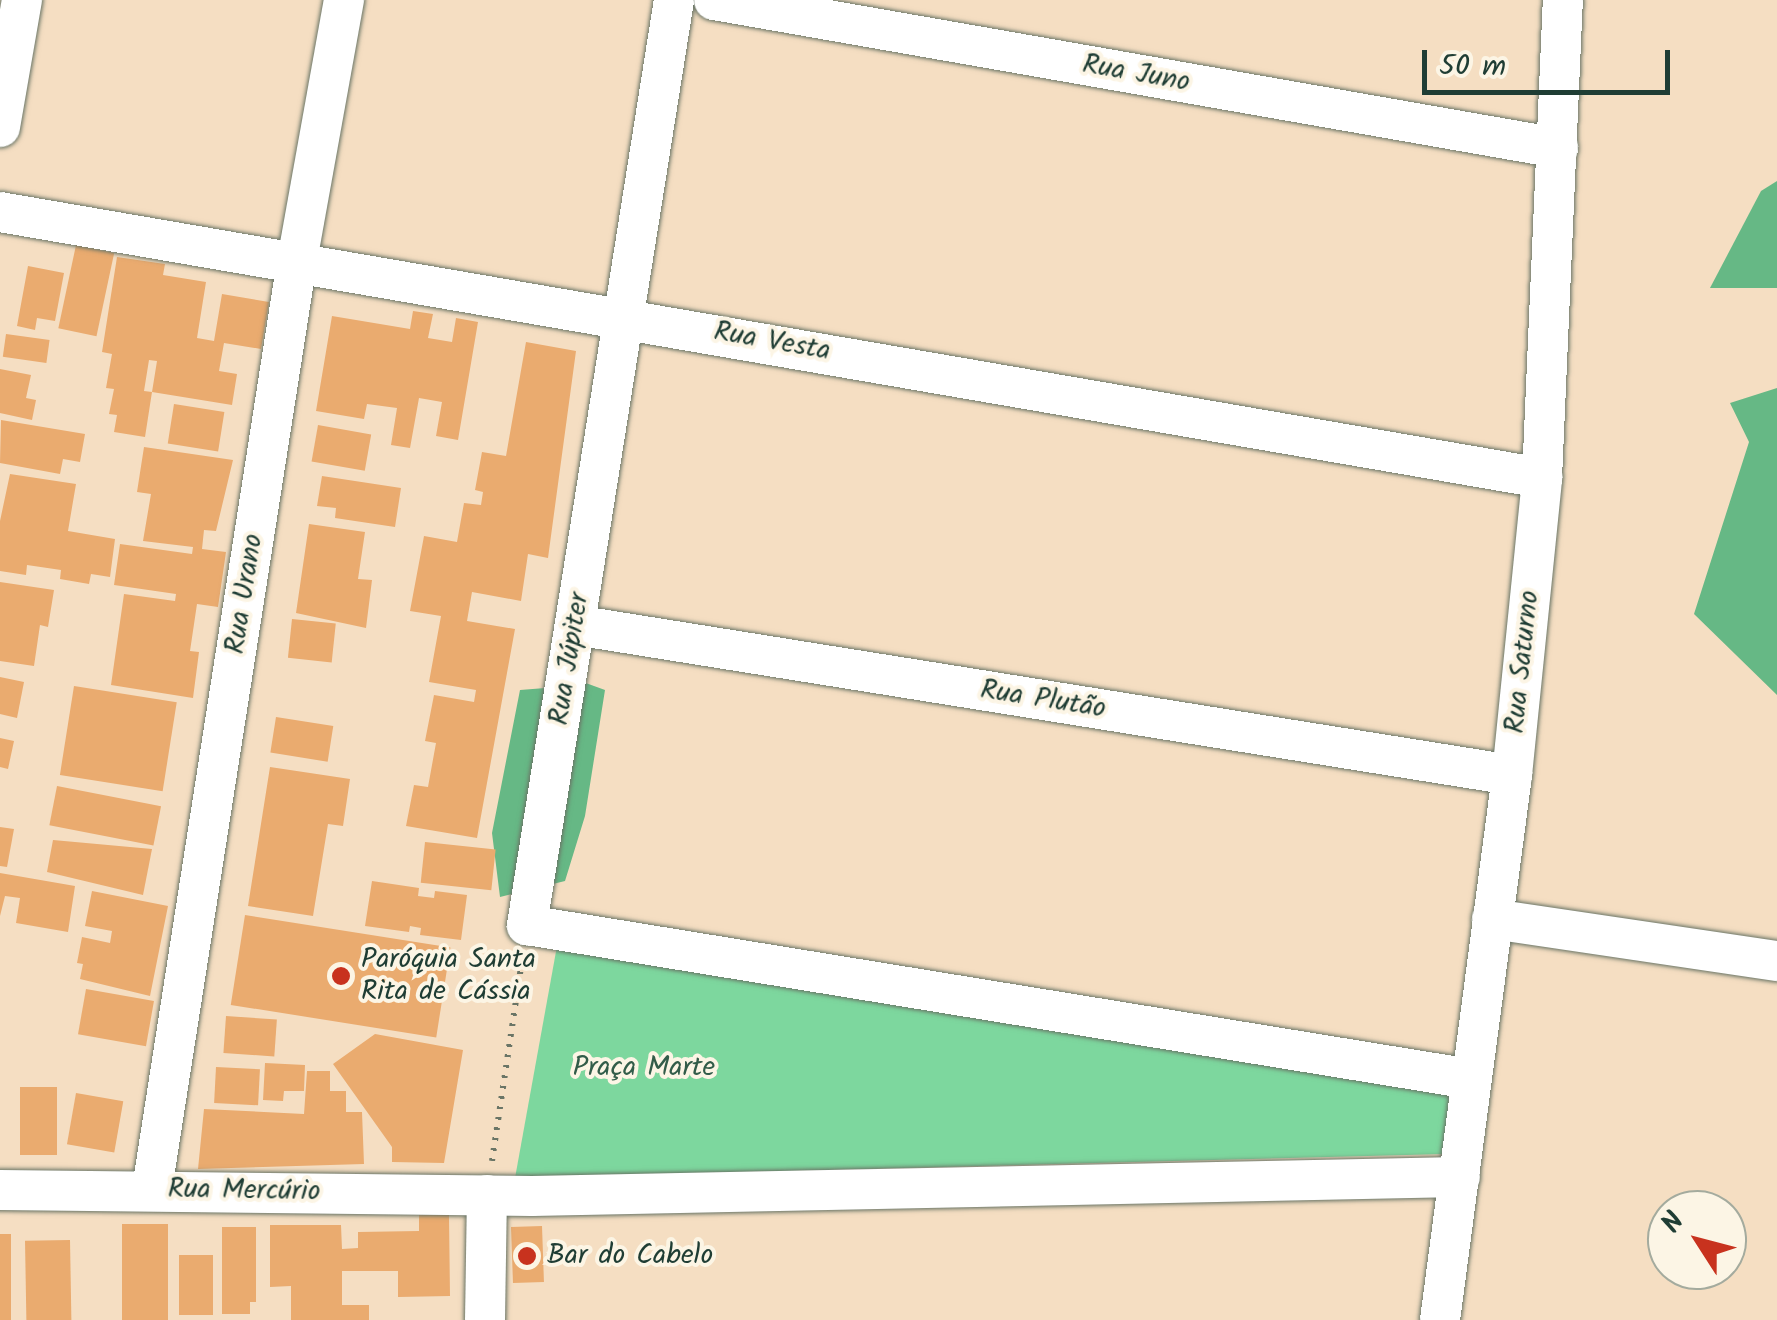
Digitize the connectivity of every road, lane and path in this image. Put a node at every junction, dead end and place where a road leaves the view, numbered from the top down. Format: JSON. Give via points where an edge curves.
{"nodes":[{"id":1,"x":22,"y":0,"type":"edge"},
{"id":2,"x":344,"y":0,"type":"edge"},
{"id":3,"x":674,"y":0,"type":"edge"},
{"id":4,"x":714,"y":0,"type":"edge"},
{"id":5,"x":1563,"y":0,"type":"edge"},
{"id":6,"x":0,"y":127,"type":"edge"},
{"id":7,"x":1558,"y":148,"type":"junction"},
{"id":8,"x":0,"y":212,"type":"edge"},
{"id":9,"x":297,"y":261,"type":"junction"},
{"id":10,"x":626,"y":317,"type":"junction"},
{"id":11,"x":1542,"y":478,"type":"junction"},
{"id":12,"x":575,"y":624,"type":"junction"},
{"id":13,"x":1512,"y":775,"type":"junction"},
{"id":14,"x":1492,"y":920,"type":"junction"},
{"id":15,"x":527,"y":924,"type":"junction"},
{"id":16,"x":1777,"y":961,"type":"edge"},
{"id":17,"x":1471,"y":1078,"type":"junction"},
{"id":18,"x":1460,"y":1177,"type":"junction"},
{"id":19,"x":152,"y":1189,"type":"junction"},
{"id":20,"x":0,"y":1190,"type":"edge"},
{"id":21,"x":487,"y":1195,"type":"junction"},
{"id":22,"x":485,"y":1320,"type":"edge"},
{"id":23,"x":1440,"y":1320,"type":"edge"}],
"edges":[{"from":1,"to":6,"type":"street"},
{"from":2,"to":9,"type":"street","name":"Rua Urano"},
{"from":3,"to":10,"type":"street","name":"Rua Júpiter"},
{"from":4,"to":7,"type":"street","name":"Rua Juno"},
{"from":5,"to":7,"type":"street","name":"Rua Saturno"},
{"from":7,"to":11,"type":"street","name":"Rua Saturno"},
{"from":8,"to":9,"type":"street","name":"Rua Vesta"},
{"from":9,"to":10,"type":"street","name":"Rua Vesta"},
{"from":9,"to":19,"type":"street","name":"Rua Urano"},
{"from":10,"to":11,"type":"street","name":"Rua Vesta"},
{"from":10,"to":12,"type":"street","name":"Rua Júpiter"},
{"from":11,"to":13,"type":"street","name":"Rua Saturno"},
{"from":12,"to":13,"type":"street","name":"Rua Plutão"},
{"from":12,"to":15,"type":"street","name":"Rua Júpiter"},
{"from":13,"to":14,"type":"street","name":"Rua Saturno"},
{"from":14,"to":16,"type":"street"},
{"from":14,"to":17,"type":"street","name":"Rua Saturno"},
{"from":15,"to":17,"type":"street"},
{"from":15,"to":21,"type":"path"},
{"from":17,"to":18,"type":"street","name":"Rua Saturno"},
{"from":18,"to":21,"type":"street"},
{"from":18,"to":23,"type":"street","name":"Rua Saturno"},
{"from":19,"to":20,"type":"street","name":"Rua Mercúrio"},
{"from":19,"to":21,"type":"street","name":"Rua Mercúrio"},
{"from":21,"to":22,"type":"street"}]}
